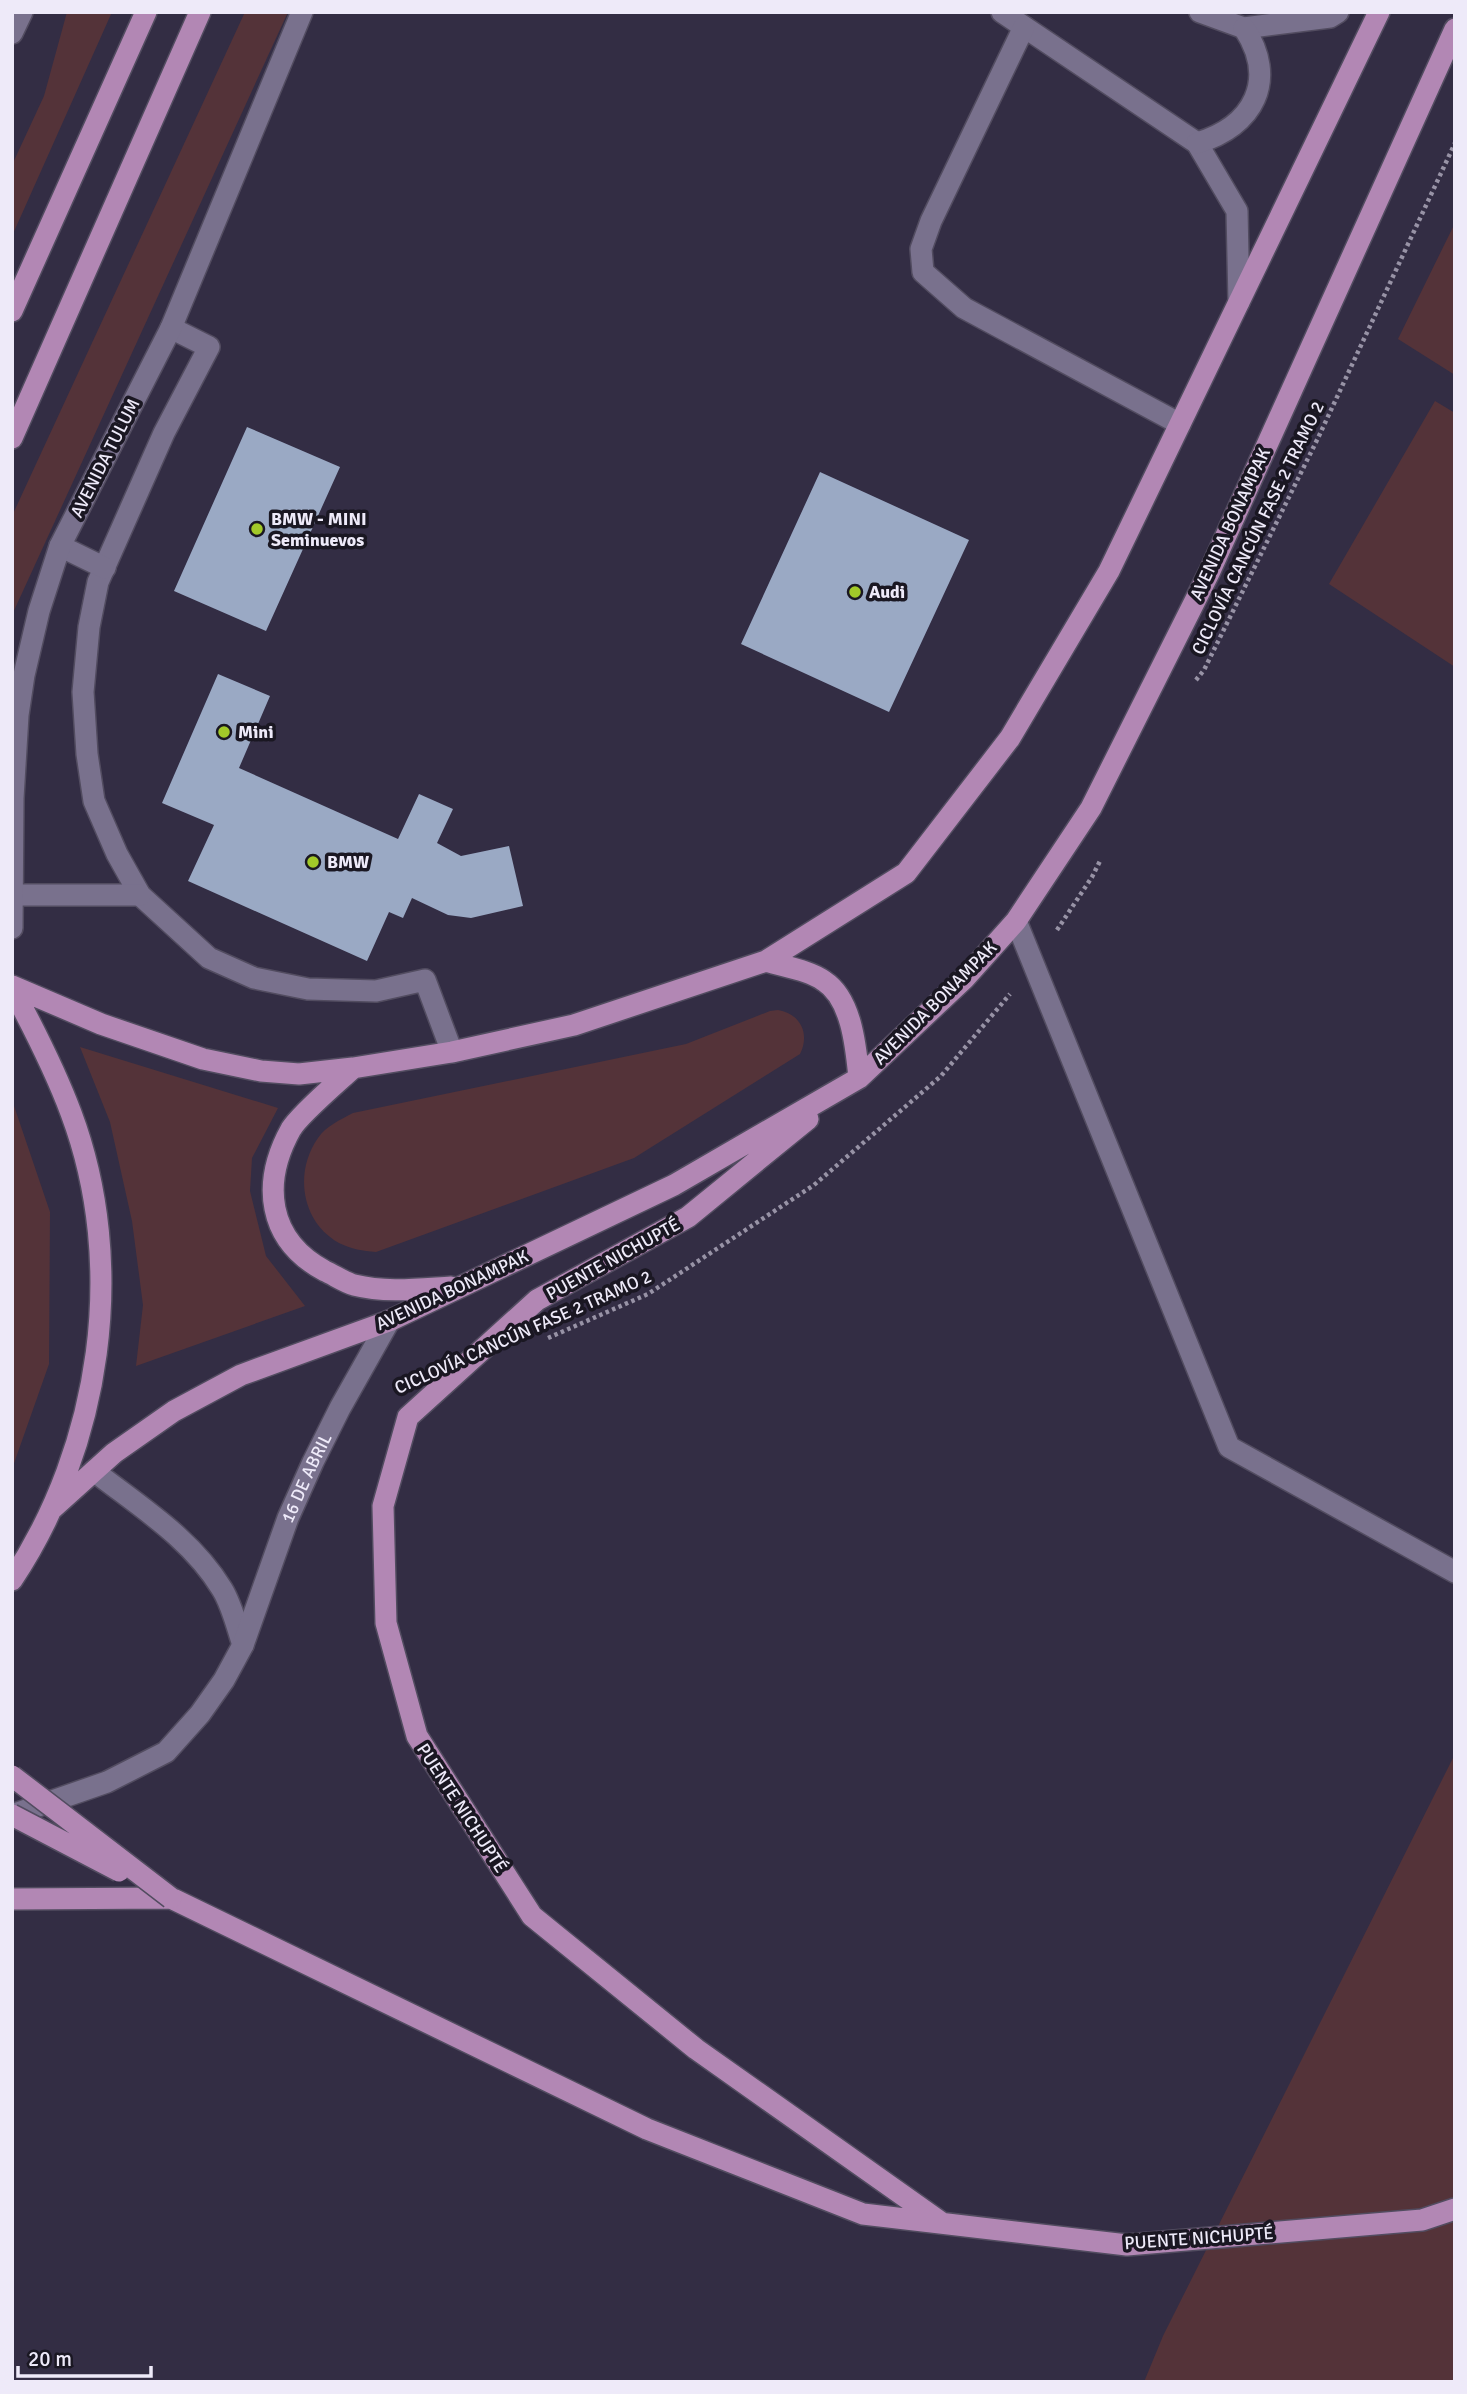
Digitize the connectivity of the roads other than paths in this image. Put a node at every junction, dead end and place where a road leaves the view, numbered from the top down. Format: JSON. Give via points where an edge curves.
{"nodes":[{"id":1,"x":22,"y":12,"type":"edge"},
{"id":2,"x":146,"y":12,"type":"edge"},
{"id":3,"x":200,"y":12,"type":"edge"},
{"id":4,"x":302,"y":12,"type":"edge"},
{"id":5,"x":1002,"y":12,"type":"edge"},
{"id":6,"x":1200,"y":12,"type":"edge"},
{"id":7,"x":1338,"y":12,"type":"edge"},
{"id":8,"x":1379,"y":12,"type":"edge"},
{"id":9,"x":1024,"y":27,"type":"junction"},
{"id":10,"x":1244,"y":28,"type":"junction"},
{"id":11,"x":1455,"y":29,"type":"edge"},
{"id":12,"x":12,"y":33,"type":"edge"},
{"id":13,"x":1197,"y":143,"type":"junction"},
{"id":14,"x":1239,"y":302,"type":"junction"},
{"id":15,"x":12,"y":312,"type":"edge"},
{"id":16,"x":171,"y":328,"type":"junction"},
{"id":17,"x":1180,"y":424,"type":"junction"},
{"id":18,"x":12,"y":438,"type":"edge"},
{"id":19,"x":60,"y":546,"type":"junction"},
{"id":20,"x":105,"y":568,"type":"junction"},
{"id":21,"x":13,"y":895,"type":"edge"},
{"id":22,"x":140,"y":895,"type":"junction"},
{"id":23,"x":1016,"y":921,"type":"junction"},
{"id":24,"x":12,"y":928,"type":"edge"},
{"id":25,"x":766,"y":961,"type":"junction"},
{"id":26,"x":12,"y":987,"type":"edge"},
{"id":27,"x":452,"y":1052,"type":"junction"},
{"id":28,"x":353,"y":1068,"type":"junction"},
{"id":29,"x":859,"y":1078,"type":"junction"},
{"id":30,"x":461,"y":1287,"type":"junction"},
{"id":31,"x":390,"y":1321,"type":"junction"},
{"id":32,"x":94,"y":1471,"type":"junction"},
{"id":33,"x":53,"y":1508,"type":"junction"},
{"id":34,"x":1455,"y":1572,"type":"edge"},
{"id":35,"x":12,"y":1580,"type":"edge"},
{"id":36,"x":243,"y":1645,"type":"junction"},
{"id":37,"x":12,"y":1776,"type":"edge"},
{"id":38,"x":12,"y":1815,"type":"edge"},
{"id":39,"x":171,"y":1898,"type":"junction"},
{"id":40,"x":12,"y":1899,"type":"edge"},
{"id":41,"x":1455,"y":2209,"type":"edge"},
{"id":42,"x":942,"y":2223,"type":"junction"}],
"edges":[{"from":1,"to":12,"type":"street"},
{"from":2,"to":15,"type":"main road"},
{"from":3,"to":18,"type":"main road"},
{"from":4,"to":16,"type":"street","name":"AVENIDA TULUM"},
{"from":5,"to":9,"type":"street"},
{"from":6,"to":10,"type":"street"},
{"from":7,"to":10,"type":"street","via":[[1330,17]]},
{"from":8,"to":14,"type":"main road"},
{"from":9,"to":13,"type":"street"},
{"from":9,"to":17,"type":"street","via":[[931,220],[921,249],[923,272],[964,308]]},
{"from":10,"to":13,"type":"street","via":[[1260,62],[1255,99],[1232,128]]},
{"from":11,"to":23,"type":"main road","name":"AVENIDA BONAMPAK","via":[[1210,571],[1091,808]]},
{"from":13,"to":14,"type":"street","via":[[1237,211]]},
{"from":14,"to":17,"type":"main road"},
{"from":16,"to":19,"type":"street","name":"AVENIDA TULUM"},
{"from":16,"to":20,"type":"street","via":[[209,347],[164,433]]},
{"from":17,"to":25,"type":"main road","via":[[1109,571],[1010,738],[906,873]]},
{"from":19,"to":20,"type":"street"},
{"from":19,"to":21,"type":"street","name":"AVENIDA TULUM","via":[[39,611],[20,702],[13,798]]},
{"from":20,"to":22,"type":"street","via":[[89,627],[83,692],[87,754],[94,801]]},
{"from":21,"to":22,"type":"street"},
{"from":21,"to":24,"type":"street","name":"AVENIDA TULUM"},
{"from":22,"to":27,"type":"street","via":[[209,958],[254,978],[308,989],[376,991],[425,980]]},
{"from":23,"to":29,"type":"main road","name":"AVENIDA BONAMPAK","via":[[965,978]]},
{"from":23,"to":34,"type":"street","via":[[1229,1447]]},
{"from":25,"to":27,"type":"main road","via":[[575,1025]]},
{"from":25,"to":29,"type":"main road","via":[[825,981],[841,1000],[852,1028]]},
{"from":26,"to":28,"type":"main road","via":[[203,1059],[299,1074]]},
{"from":26,"to":33,"type":"main road","via":[[71,1114],[89,1179],[99,1245],[100,1313],[92,1380],[76,1445]]},
{"from":27,"to":28,"type":"main road"},
{"from":28,"to":30,"type":"main road","via":[[292,1126],[274,1167],[273,1205],[288,1243],[314,1265],[352,1285],[394,1291]]},
{"from":29,"to":30,"type":"main road","name":"AVENIDA BONAMPAK","via":[[674,1185]]},
{"from":29,"to":42,"type":"main road","name":"PUENTE NICHUPTÉ","via":[[688,1217],[537,1300],[408,1417],[383,1506],[386,1623],[416,1736],[531,1916],[696,2049]]},
{"from":30,"to":31,"type":"main road","name":"AVENIDA BONAMPAK"},
{"from":31,"to":32,"type":"main road","name":"AVENIDA BONAMPAK","via":[[240,1376],[174,1411]]},
{"from":31,"to":36,"type":"street","name":"16 DE ABRIL","via":[[313,1462]]},
{"from":32,"to":33,"type":"main road","name":"AVENIDA BONAMPAK"},
{"from":32,"to":36,"type":"street","via":[[173,1531],[202,1562],[223,1590]]},
{"from":33,"to":35,"type":"main road"},
{"from":36,"to":38,"type":"street","name":"16 DE ABRIL","via":[[200,1714],[166,1752],[107,1782]]},
{"from":37,"to":39,"type":"main road","name":"PUENTE NICHUPTÉ","bridge":true},
{"from":38,"to":39,"type":"main road","name":"PUENTE NICHUPTÉ","bridge":true},
{"from":39,"to":40,"type":"main road","name":"PUENTE NICHUPTÉ"},
{"from":39,"to":42,"type":"main road","name":"PUENTE NICHUPTÉ","via":[[646,2129],[863,2214]]},
{"from":41,"to":42,"type":"main road","name":"PUENTE NICHUPTÉ","via":[[1422,2220],[1127,2245]]}]}
